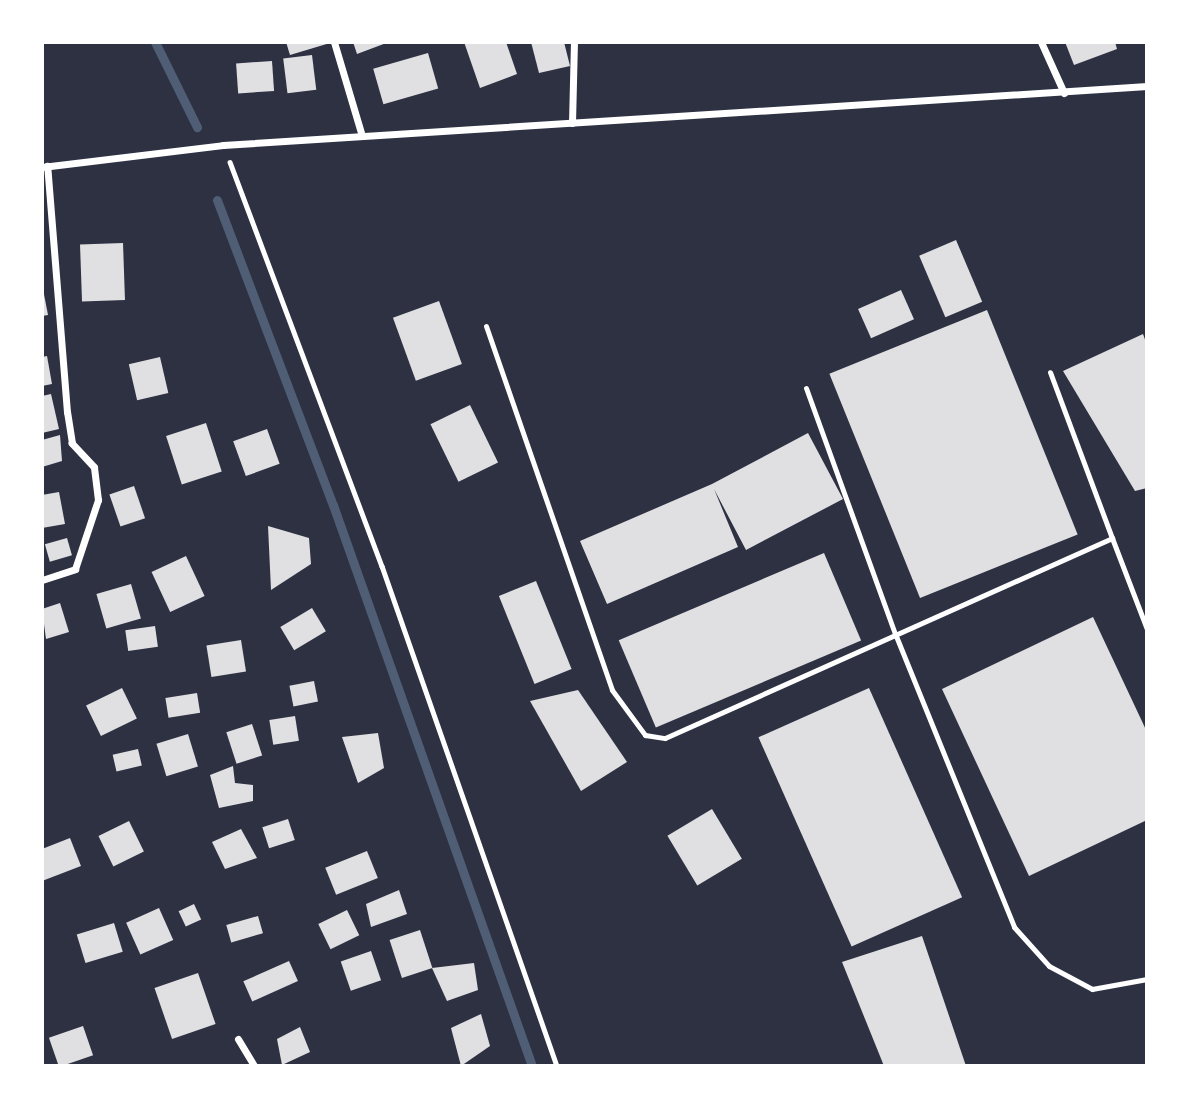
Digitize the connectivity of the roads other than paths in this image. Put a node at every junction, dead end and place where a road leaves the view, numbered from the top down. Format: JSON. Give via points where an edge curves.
{"nodes":[{"id":1,"x":334,"y":42,"type":"edge"},
{"id":2,"x":574,"y":42,"type":"edge"},
{"id":3,"x":1041,"y":42,"type":"edge"},
{"id":4,"x":1147,"y":86,"type":"edge"},
{"id":5,"x":1064,"y":93,"type":"junction"},
{"id":6,"x":572,"y":123,"type":"junction"},
{"id":7,"x":362,"y":136,"type":"junction"},
{"id":8,"x":45,"y":166,"type":"edge"},
{"id":9,"x":486,"y":326,"type":"dead end"},
{"id":10,"x":1050,"y":372,"type":"dead end"},
{"id":11,"x":806,"y":388,"type":"dead end"},
{"id":12,"x":1112,"y":538,"type":"junction"},
{"id":13,"x":42,"y":580,"type":"edge"},
{"id":14,"x":1147,"y":629,"type":"edge"},
{"id":15,"x":896,"y":636,"type":"junction"},
{"id":16,"x":1147,"y":979,"type":"edge"},
{"id":17,"x":238,"y":1039,"type":"dead end"},
{"id":18,"x":254,"y":1066,"type":"edge"}],
"edges":[{"from":1,"to":7,"type":"street"},
{"from":2,"to":6,"type":"street"},
{"from":3,"to":5,"type":"street"},
{"from":4,"to":5,"type":"street"},
{"from":5,"to":6,"type":"street"},
{"from":6,"to":7,"type":"street"},
{"from":7,"to":8,"type":"street","via":[[223,145]]},
{"from":8,"to":13,"type":"street","via":[[67,412],[72,443],[94,467],[98,500],[75,569]]},
{"from":9,"to":15,"type":"lane","via":[[612,690],[645,735],[665,738],[693,729]]},
{"from":10,"to":12,"type":"lane"},
{"from":11,"to":15,"type":"lane"},
{"from":12,"to":14,"type":"lane"},
{"from":12,"to":15,"type":"lane"},
{"from":15,"to":16,"type":"lane","via":[[1014,927],[1049,966],[1091,989]]},
{"from":17,"to":18,"type":"street"}]}
